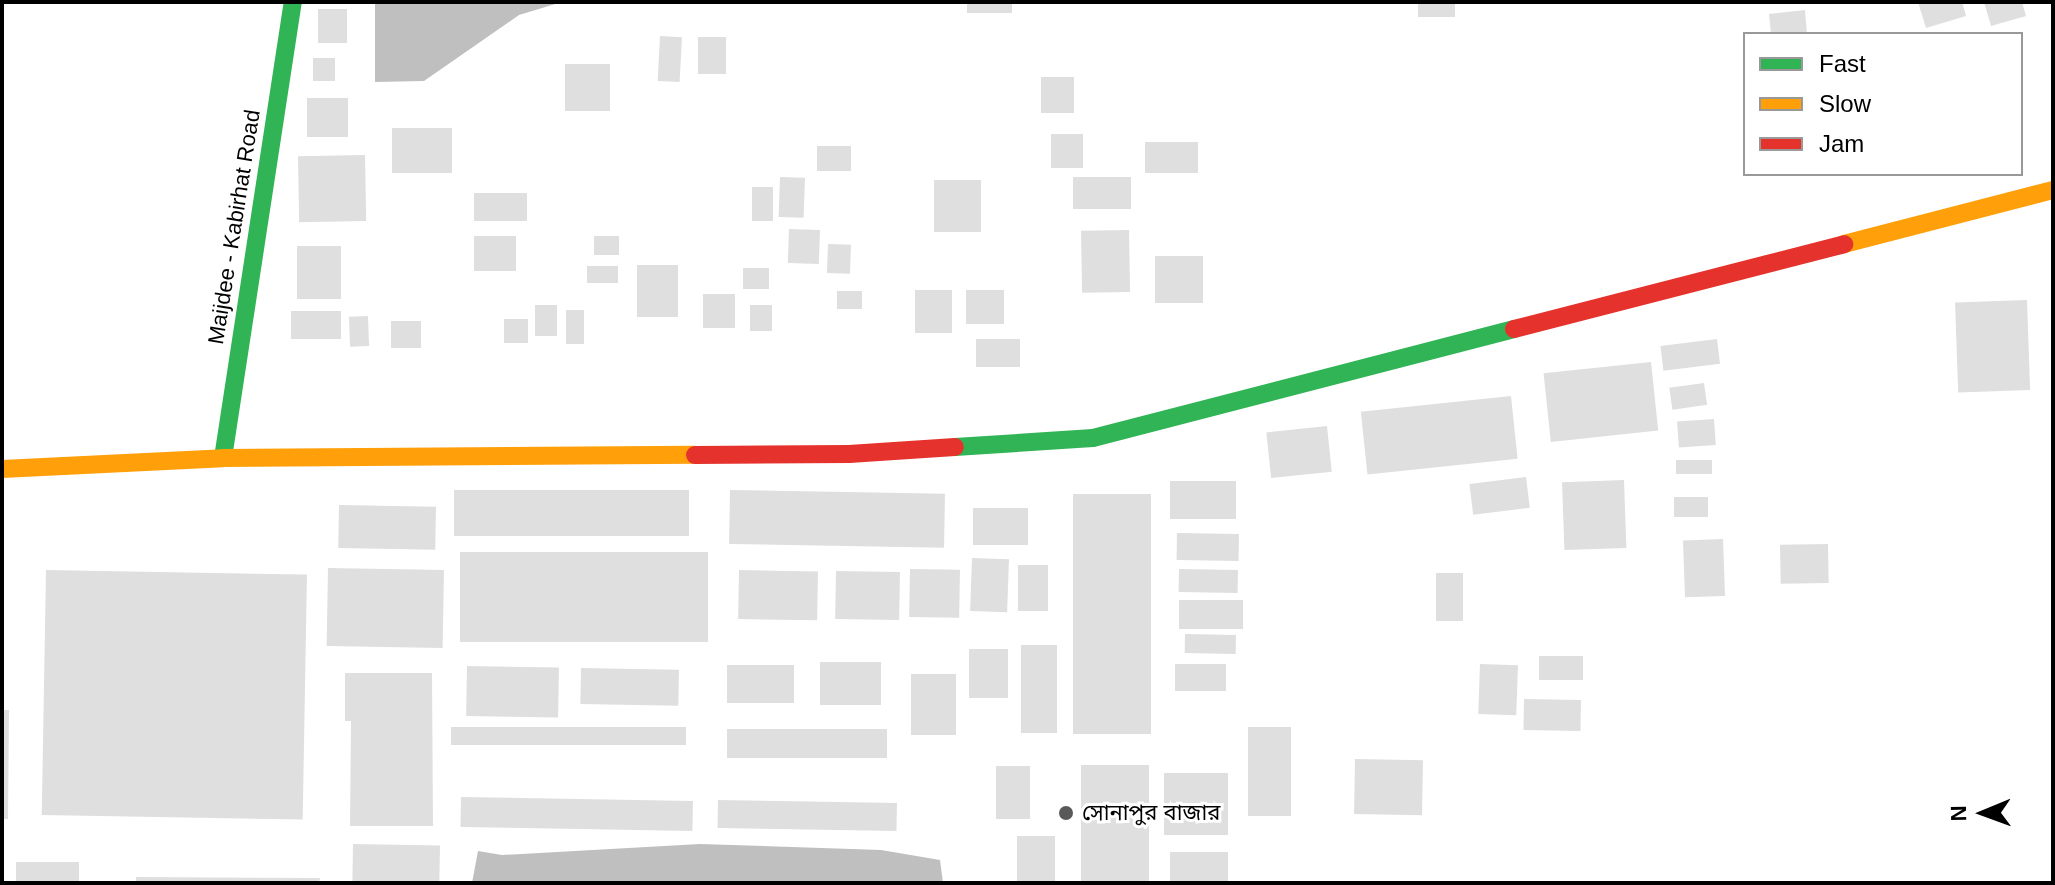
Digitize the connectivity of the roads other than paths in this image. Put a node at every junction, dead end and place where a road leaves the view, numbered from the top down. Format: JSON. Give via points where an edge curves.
{"nodes":[{"id":1,"x":293,"y":2,"type":"edge"},
{"id":2,"x":2053,"y":190,"type":"edge"},
{"id":3,"x":223,"y":458,"type":"junction"},
{"id":4,"x":2,"y":469,"type":"edge"}],
"edges":[{"from":1,"to":3,"type":"main road","name":"Maijdee - Kabirhat Road"},
{"from":2,"to":3,"type":"main road","via":[[1093,438],[849,454]]},
{"from":3,"to":4,"type":"main road"}]}
